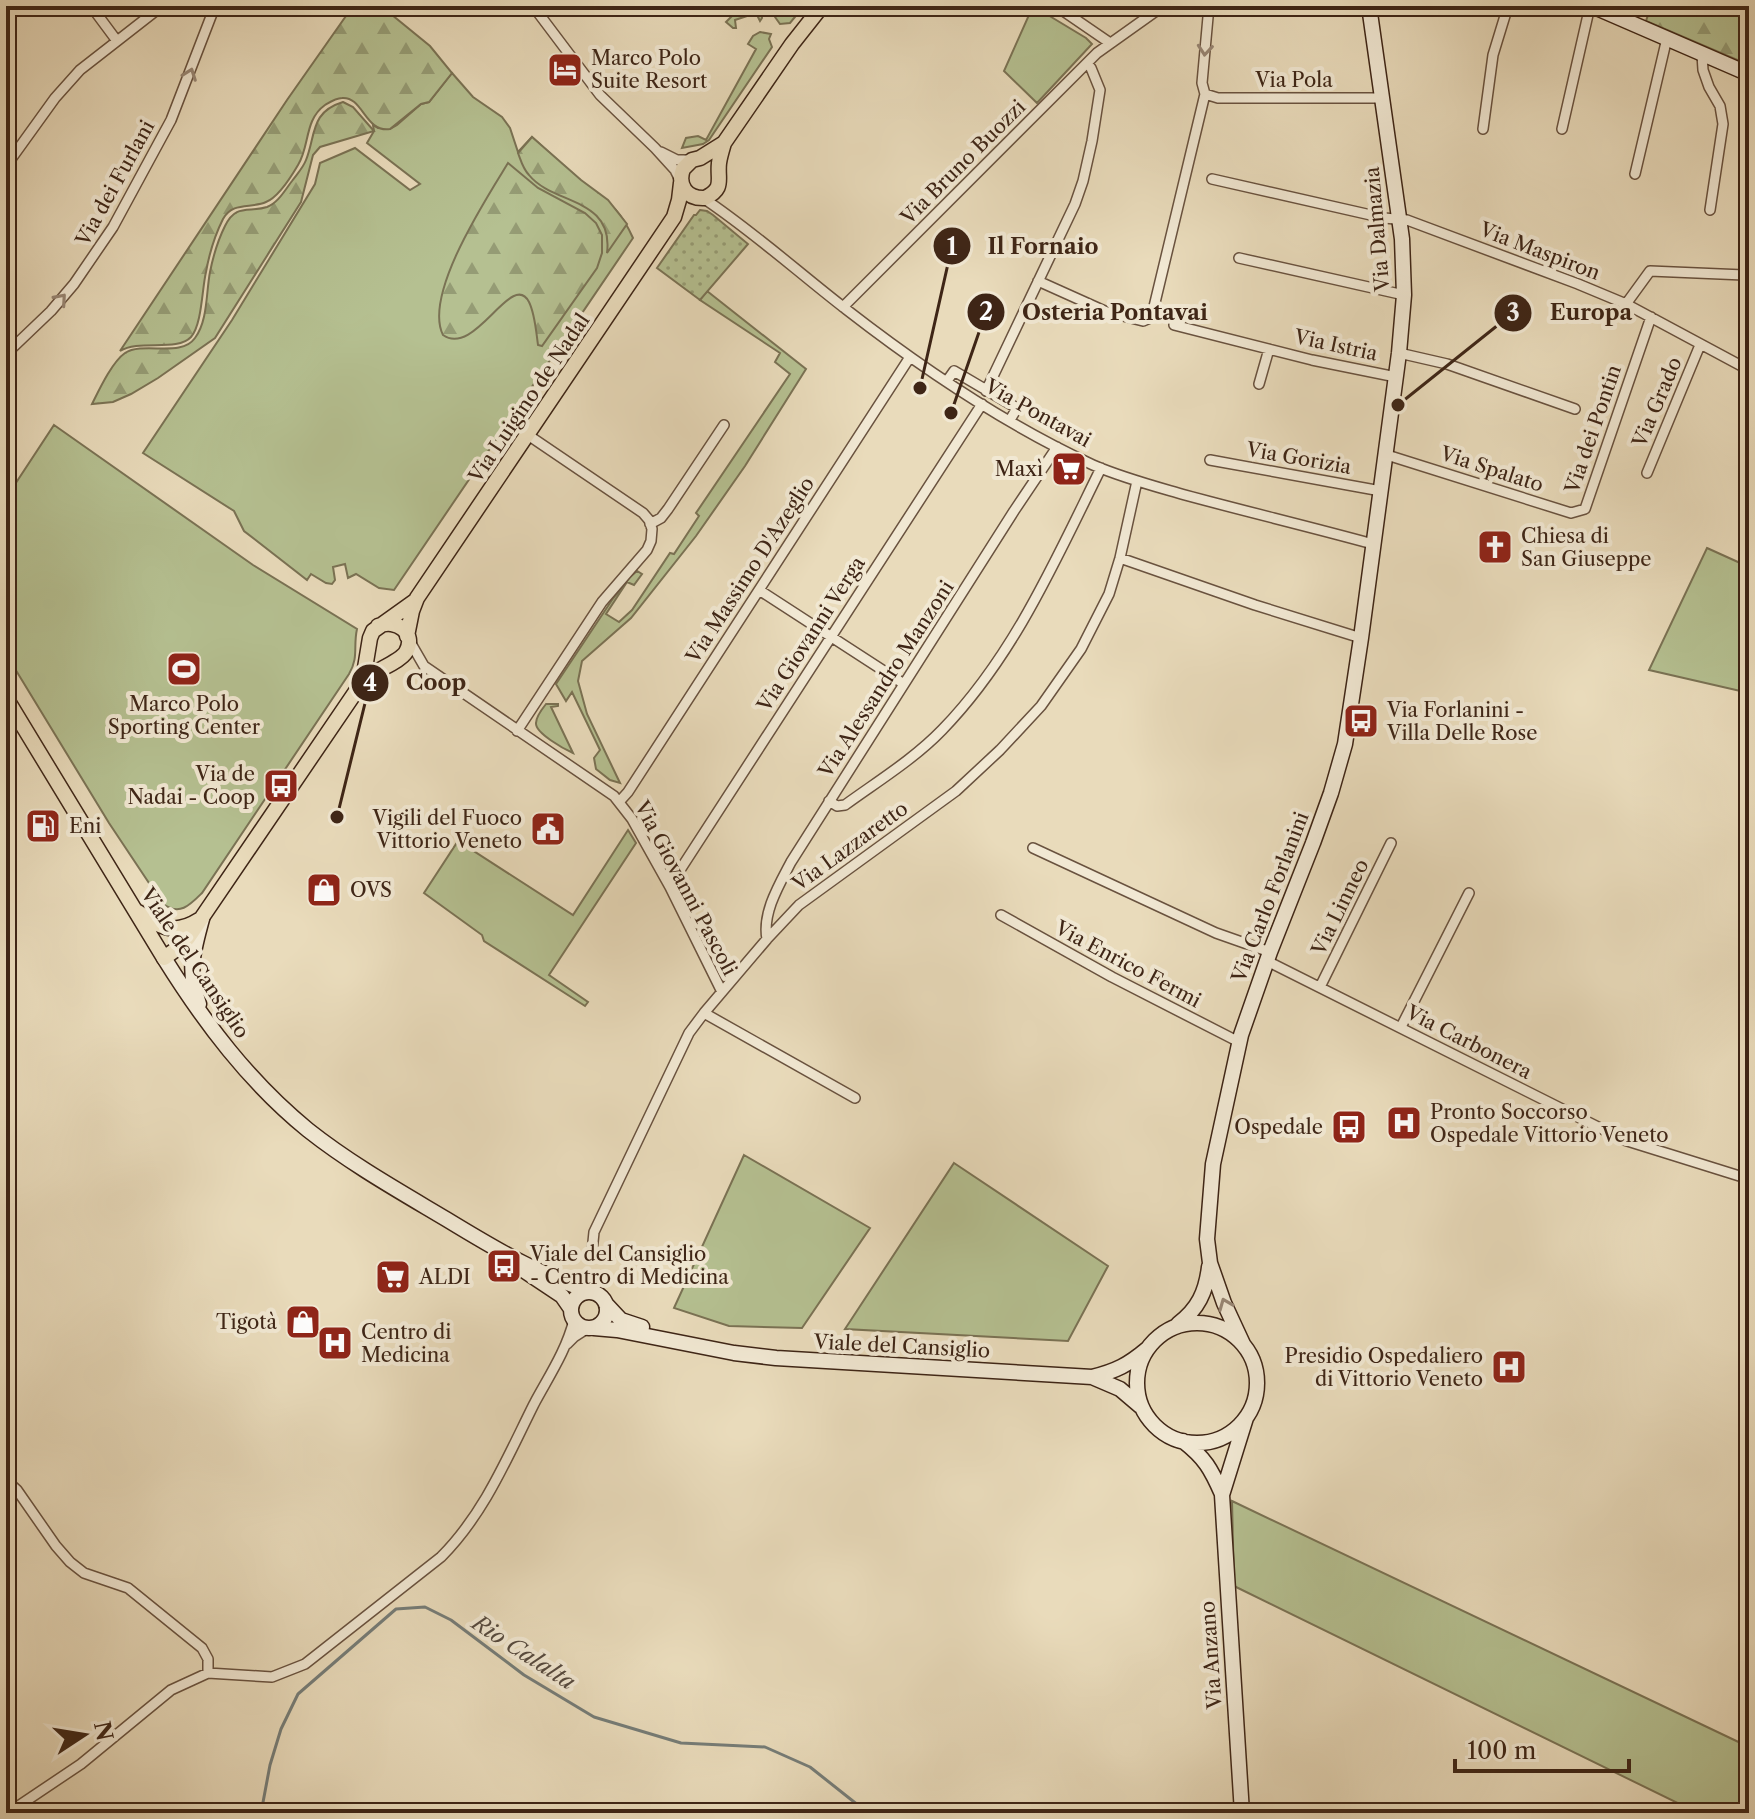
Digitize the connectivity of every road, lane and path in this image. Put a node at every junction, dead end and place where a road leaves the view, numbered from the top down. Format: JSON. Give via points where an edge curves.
{"nodes":[{"id":1,"x":91,"y":6,"type":"edge"},
{"id":2,"x":162,"y":6,"type":"edge"},
{"id":3,"x":533,"y":6,"type":"edge"},
{"id":4,"x":822,"y":6,"type":"edge"},
{"id":5,"x":1056,"y":6,"type":"edge"},
{"id":6,"x":1163,"y":6,"type":"edge"},
{"id":7,"x":1209,"y":6,"type":"edge"},
{"id":8,"x":1369,"y":6,"type":"edge"},
{"id":9,"x":1508,"y":6,"type":"edge"},
{"id":10,"x":1591,"y":6,"type":"edge"},
{"id":11,"x":213,"y":8,"type":"edge"},
{"id":12,"x":1667,"y":38,"type":"junction"},
{"id":13,"x":117,"y":41,"type":"junction"},
{"id":14,"x":1110,"y":43,"type":"junction"},
{"id":15,"x":1702,"y":54,"type":"junction"},
{"id":16,"x":1087,"y":63,"type":"junction"},
{"id":17,"x":1749,"y":74,"type":"edge"},
{"id":18,"x":1205,"y":94,"type":"junction"},
{"id":19,"x":1383,"y":98,"type":"junction"},
{"id":20,"x":1483,"y":129,"type":"dead end"},
{"id":21,"x":1562,"y":129,"type":"dead end"},
{"id":22,"x":724,"y":143,"type":"junction"},
{"id":23,"x":655,"y":148,"type":"junction"},
{"id":24,"x":696,"y":159,"type":"junction"},
{"id":25,"x":1749,"y":159,"type":"edge"},
{"id":26,"x":6,"y":166,"type":"edge"},
{"id":27,"x":1635,"y":174,"type":"dead end"},
{"id":28,"x":719,"y":178,"type":"junction"},
{"id":29,"x":1212,"y":179,"type":"dead end"},
{"id":30,"x":681,"y":182,"type":"junction"},
{"id":31,"x":701,"y":198,"type":"junction"},
{"id":32,"x":1749,"y":203,"type":"edge"},
{"id":33,"x":1710,"y":210,"type":"dead end"},
{"id":34,"x":674,"y":217,"type":"junction"},
{"id":35,"x":733,"y":218,"type":"junction"},
{"id":36,"x":1400,"y":219,"type":"junction"},
{"id":37,"x":1239,"y":258,"type":"dead end"},
{"id":38,"x":1749,"y":278,"type":"edge"},
{"id":39,"x":1038,"y":281,"type":"junction"},
{"id":40,"x":1404,"y":295,"type":"junction"},
{"id":41,"x":1626,"y":304,"type":"junction"},
{"id":42,"x":843,"y":307,"type":"junction"},
{"id":43,"x":1651,"y":317,"type":"junction"},
{"id":44,"x":1174,"y":325,"type":"dead end"},
{"id":45,"x":1700,"y":345,"type":"junction"},
{"id":46,"x":1269,"y":349,"type":"junction"},
{"id":47,"x":1399,"y":353,"type":"junction"},
{"id":48,"x":6,"y":354,"type":"edge"},
{"id":49,"x":910,"y":357,"type":"junction"},
{"id":50,"x":1749,"y":370,"type":"edge"},
{"id":51,"x":1396,"y":377,"type":"junction"},
{"id":52,"x":947,"y":381,"type":"junction"},
{"id":53,"x":1259,"y":384,"type":"dead end"},
{"id":54,"x":986,"y":391,"type":"junction"},
{"id":55,"x":982,"y":404,"type":"junction"},
{"id":56,"x":1575,"y":409,"type":"dead end"},
{"id":57,"x":1010,"y":420,"type":"junction"},
{"id":58,"x":724,"y":425,"type":"dead end"},
{"id":59,"x":528,"y":435,"type":"junction"},
{"id":60,"x":1057,"y":447,"type":"junction"},
{"id":61,"x":1387,"y":455,"type":"junction"},
{"id":62,"x":1210,"y":460,"type":"dead end"},
{"id":63,"x":1101,"y":468,"type":"junction"},
{"id":64,"x":1647,"y":473,"type":"dead end"},
{"id":65,"x":1137,"y":481,"type":"junction"},
{"id":66,"x":1381,"y":491,"type":"junction"},
{"id":67,"x":1585,"y":509,"type":"joint"},
{"id":68,"x":650,"y":524,"type":"junction"},
{"id":69,"x":1373,"y":544,"type":"junction"},
{"id":70,"x":1120,"y":558,"type":"junction"},
{"id":71,"x":759,"y":590,"type":"junction"},
{"id":72,"x":416,"y":601,"type":"junction"},
{"id":73,"x":378,"y":626,"type":"junction"},
{"id":74,"x":408,"y":637,"type":"junction"},
{"id":75,"x":831,"y":637,"type":"junction"},
{"id":76,"x":1361,"y":638,"type":"junction"},
{"id":77,"x":369,"y":644,"type":"junction"},
{"id":78,"x":394,"y":661,"type":"junction"},
{"id":79,"x":422,"y":664,"type":"junction"},
{"id":80,"x":363,"y":681,"type":"junction"},
{"id":81,"x":904,"y":684,"type":"junction"},
{"id":82,"x":6,"y":698,"type":"edge"},
{"id":83,"x":517,"y":731,"type":"junction"},
{"id":84,"x":829,"y":801,"type":"junction"},
{"id":85,"x":619,"y":802,"type":"junction"},
{"id":86,"x":1391,"y":843,"type":"dead end"},
{"id":87,"x":1033,"y":848,"type":"dead end"},
{"id":88,"x":666,"y":880,"type":"junction"},
{"id":89,"x":1469,"y":893,"type":"dead end"},
{"id":90,"x":135,"y":910,"type":"junction"},
{"id":91,"x":1001,"y":915,"type":"dead end"},
{"id":92,"x":202,"y":918,"type":"junction"},
{"id":93,"x":767,"y":939,"type":"junction"},
{"id":94,"x":1269,"y":957,"type":"junction"},
{"id":95,"x":164,"y":958,"type":"junction"},
{"id":96,"x":1320,"y":987,"type":"junction"},
{"id":97,"x":722,"y":992,"type":"junction"},
{"id":98,"x":704,"y":1013,"type":"junction"},
{"id":99,"x":204,"y":1019,"type":"junction"},
{"id":100,"x":1401,"y":1027,"type":"junction"},
{"id":101,"x":1239,"y":1042,"type":"junction"},
{"id":102,"x":855,"y":1098,"type":"dead end"},
{"id":103,"x":1749,"y":1179,"type":"edge"},
{"id":104,"x":491,"y":1246,"type":"junction"},
{"id":105,"x":592,"y":1252,"type":"dead end"},
{"id":106,"x":1210,"y":1263,"type":"junction"},
{"id":107,"x":593,"y":1292,"type":"junction"},
{"id":108,"x":606,"y":1304,"type":"junction"},
{"id":109,"x":572,"y":1315,"type":"junction"},
{"id":110,"x":1175,"y":1327,"type":"junction"},
{"id":111,"x":591,"y":1328,"type":"junction"},
{"id":112,"x":1243,"y":1344,"type":"junction"},
{"id":113,"x":565,"y":1347,"type":"junction"},
{"id":114,"x":711,"y":1348,"type":"junction"},
{"id":115,"x":1147,"y":1349,"type":"junction"},
{"id":116,"x":1092,"y":1377,"type":"junction"},
{"id":117,"x":1143,"y":1409,"type":"junction"},
{"id":118,"x":1246,"y":1418,"type":"junction"},
{"id":119,"x":1182,"y":1441,"type":"junction"},
{"id":120,"x":6,"y":1480,"type":"edge"},
{"id":121,"x":1222,"y":1495,"type":"junction"},
{"id":122,"x":208,"y":1673,"type":"junction"},
{"id":123,"x":8,"y":1813,"type":"edge"},
{"id":124,"x":1242,"y":1813,"type":"edge"}],
"edges":[{"from":1,"to":13,"type":"street"},
{"from":2,"to":13,"type":"street"},
{"from":3,"to":23,"type":"street","via":[[600,95]]},
{"from":4,"to":22,"type":"main road"},
{"from":5,"to":14,"type":"street"},
{"from":6,"to":14,"type":"street","name":"Via Bruno Buozzi"},
{"from":7,"to":18,"type":"street","one_way":true},
{"from":8,"to":19,"type":"main road","name":"Via Dalmazia"},
{"from":9,"to":20,"type":"street","via":[[1493,55]]},
{"from":10,"to":12,"type":"main road"},
{"from":10,"to":21,"type":"street"},
{"from":48,"to":11,"type":"street","name":"Via dei Furlani","one_way":true,"via":[[74,284],[113,227],[171,120]]},
{"from":12,"to":15,"type":"main road"},
{"from":12,"to":27,"type":"street"},
{"from":13,"to":26,"type":"street","via":[[72,79]]},
{"from":14,"to":16,"type":"street","name":"Via Bruno Buozzi"},
{"from":15,"to":17,"type":"main road"},
{"from":15,"to":33,"type":"street","via":[[1723,124]]},
{"from":16,"to":39,"type":"street","via":[[1100,90],[1092,141],[1075,204]]},
{"from":16,"to":42,"type":"street","name":"Via Bruno Buozzi"},
{"from":18,"to":19,"type":"street","name":"Via Pola"},
{"from":18,"to":39,"type":"street","via":[[1150,318],[1107,312]]},
{"from":19,"to":36,"type":"main road","name":"Via Dalmazia"},
{"from":22,"to":24,"type":"main road"},
{"from":22,"to":28,"type":"main road"},
{"from":23,"to":24,"type":"street","via":[[672,158]]},
{"from":23,"to":30,"type":"street"},
{"from":24,"to":28,"type":"main road","via":[[711,162]]},
{"from":24,"to":30,"type":"main road","via":[[683,169]]},
{"from":25,"to":32,"type":"street","via":[[1744,192]]},
{"from":28,"to":31,"type":"main road","via":[[713,194]]},
{"from":28,"to":35,"type":"street","name":"Via Pontavai","via":[[724,205]]},
{"from":29,"to":36,"type":"street","name":"Via Maspiron"},
{"from":30,"to":31,"type":"main road","via":[[686,193]]},
{"from":30,"to":34,"type":"main road","name":"Via Luigino de Nadal"},
{"from":31,"to":34,"type":"main road","name":"Via Luigino de Nadal"},
{"from":31,"to":35,"type":"street","name":"Via Pontavai"},
{"from":34,"to":59,"type":"main road","name":"Via Luigino de Nadal"},
{"from":35,"to":42,"type":"street","name":"Via Pontavai"},
{"from":36,"to":40,"type":"main road","name":"Via Dalmazia"},
{"from":36,"to":41,"type":"street","name":"Via Maspiron"},
{"from":37,"to":40,"type":"street"},
{"from":38,"to":41,"type":"street","via":[[1650,271]]},
{"from":39,"to":54,"type":"street"},
{"from":40,"to":47,"type":"main road","name":"Via Dalmazia"},
{"from":41,"to":43,"type":"street","name":"Via Maspiron"},
{"from":42,"to":49,"type":"street","name":"Via Pontavai"},
{"from":43,"to":45,"type":"street","name":"Via Maspiron"},
{"from":43,"to":67,"type":"street","name":"Via dei Pontin"},
{"from":44,"to":46,"type":"street","name":"Via Istria"},
{"from":45,"to":50,"type":"street","name":"Via Maspiron"},
{"from":45,"to":64,"type":"street","name":"Via Grado"},
{"from":46,"to":51,"type":"street","name":"Via Istria"},
{"from":46,"to":53,"type":"street","name":"Via Istria"},
{"from":47,"to":51,"type":"main road","name":"Via Dalmazia"},
{"from":47,"to":56,"type":"street","via":[[1447,364]]},
{"from":49,"to":52,"type":"street","name":"Via Pontavai"},
{"from":49,"to":71,"type":"street","name":"Via Massimo D'Azeglio"},
{"from":51,"to":61,"type":"main road","name":"Via Dalmazia"},
{"from":52,"to":54,"type":"street","via":[[954,371]]},
{"from":52,"to":55,"type":"street","name":"Via Pontavai"},
{"from":54,"to":57,"type":"street","via":[[1017,408]]},
{"from":55,"to":57,"type":"street","name":"Via Pontavai"},
{"from":55,"to":75,"type":"street","name":"Via Giovanni Verga"},
{"from":57,"to":60,"type":"street","name":"Via Pontavai"},
{"from":58,"to":68,"type":"street","via":[[668,509]]},
{"from":59,"to":68,"type":"street","via":[[639,510]]},
{"from":59,"to":72,"type":"main road","name":"Via Luigino de Nadal"},
{"from":60,"to":63,"type":"street","name":"Via Pontavai"},
{"from":60,"to":81,"type":"street","name":"Via Alessandro Manzoni"},
{"from":61,"to":66,"type":"main road","name":"Via Dalmazia"},
{"from":61,"to":67,"type":"street","name":"Via Spalato","via":[[1571,513]]},
{"from":62,"to":66,"type":"street","name":"Via Gorizia"},
{"from":63,"to":65,"type":"street","name":"Via Pontavai"},
{"from":63,"to":84,"type":"street","via":[[1029,610],[960,710],[915,753],[845,805]]},
{"from":65,"to":69,"type":"street","name":"Via Pontavai"},
{"from":65,"to":70,"type":"street","name":"Via Lazzaretto"},
{"from":66,"to":69,"type":"main road","name":"Via Dalmazia"},
{"from":68,"to":83,"type":"street","via":[[647,550],[602,602]]},
{"from":69,"to":76,"type":"main road","name":"Via Carlo Forlanini"},
{"from":70,"to":76,"type":"street"},
{"from":70,"to":93,"type":"street","name":"Via Lazzaretto","via":[[1109,594],[1081,649],[1041,706],[944,800],[799,905]]},
{"from":71,"to":75,"type":"street"},
{"from":71,"to":85,"type":"street","name":"Via Massimo D'Azeglio"},
{"from":72,"to":73,"type":"main road","name":"Via Luigino de Nadal"},
{"from":72,"to":74,"type":"main road","name":"Via Luigino de Nadal"},
{"from":73,"to":74,"type":"main road","via":[[401,626]]},
{"from":73,"to":77,"type":"main road","name":"Via Luigino de Nadal"},
{"from":74,"to":78,"type":"main road","name":"Via Luigino de Nadal","via":[[404,654]]},
{"from":74,"to":79,"type":"street","name":"Via Giovanni Pascoli"},
{"from":75,"to":81,"type":"street"},
{"from":75,"to":88,"type":"street","name":"Via Giovanni Verga","via":[[680,870]]},
{"from":76,"to":94,"type":"main road","name":"Via Carlo Forlanini","via":[[1338,769]]},
{"from":77,"to":78,"type":"main road","via":[[380,660]]},
{"from":77,"to":80,"type":"main road","name":"Via Luigino de Nadal"},
{"from":78,"to":79,"type":"street","name":"Via Giovanni Pascoli"},
{"from":78,"to":80,"type":"main road","name":"Via Luigino de Nadal"},
{"from":79,"to":83,"type":"street","name":"Via Giovanni Pascoli"},
{"from":80,"to":92,"type":"main road","name":"Via Luigino de Nadal"},
{"from":81,"to":84,"type":"street","name":"Via Alessandro Manzoni"},
{"from":82,"to":90,"type":"main road","name":"Viale del Cansiglio"},
{"from":83,"to":85,"type":"street","name":"Via Giovanni Pascoli"},
{"from":84,"to":93,"type":"street","name":"Via Alessandro Manzoni","via":[[781,880],[767,917]]},
{"from":85,"to":88,"type":"street","name":"Via Giovanni Pascoli"},
{"from":86,"to":96,"type":"street","name":"Via Linneo"},
{"from":87,"to":94,"type":"street","name":"Via Carbonera"},
{"from":88,"to":97,"type":"street","name":"Via Giovanni Pascoli"},
{"from":89,"to":100,"type":"street"},
{"from":90,"to":92,"type":"main road","via":[[168,929]]},
{"from":90,"to":95,"type":"main road","name":"Viale del Cansiglio"},
{"from":91,"to":101,"type":"street","name":"Via Enrico Fermi"},
{"from":92,"to":95,"type":"main road","name":"Via Luigino de Nadal","via":[[182,945]]},
{"from":92,"to":99,"type":"main road","name":"Via Luigino de Nadal","via":[[191,970]]},
{"from":93,"to":97,"type":"street","name":"Via Lazzaretto"},
{"from":94,"to":96,"type":"street","name":"Via Carbonera"},
{"from":94,"to":101,"type":"main road","name":"Via Carlo Forlanini"},
{"from":95,"to":99,"type":"main road","name":"Viale del Cansiglio"},
{"from":96,"to":100,"type":"street","name":"Via Carbonera"},
{"from":97,"to":98,"type":"street","name":"Via Lazzaretto"},
{"from":98,"to":102,"type":"street"},
{"from":98,"to":105,"type":"street","name":"Via Lazzaretto","via":[[689,1033],[594,1232]]},
{"from":99,"to":104,"type":"main road","name":"Viale del Cansiglio","via":[[249,1075],[307,1129],[365,1171]]},
{"from":100,"to":103,"type":"street","name":"Via Carbonera","via":[[1624,1140]]},
{"from":101,"to":106,"type":"main road","name":"Via Carlo Forlanini","via":[[1213,1164]]},
{"from":104,"to":107,"type":"main road","name":"Viale del Cansiglio","via":[[561,1282]]},
{"from":104,"to":109,"type":"main road","name":"Viale del Cansiglio","via":[[562,1296]]},
{"from":106,"to":110,"type":"main road","name":"Via Carlo Forlanini","via":[[1201,1300]]},
{"from":112,"to":106,"type":"main road","name":"Via Carlo Forlanini","one_way":true},
{"from":107,"to":108,"type":"main road"},
{"from":107,"to":109,"type":"main road","via":[[575,1298]]},
{"from":108,"to":111,"type":"main road","via":[[604,1322]]},
{"from":108,"to":114,"type":"main road","name":"Viale del Cansiglio","via":[[626,1322]]},
{"from":109,"to":111,"type":"main road"},
{"from":109,"to":113,"type":"street"},
{"from":110,"to":112,"type":"main road","via":[[1204,1323]]},
{"from":110,"to":115,"type":"main road"},
{"from":111,"to":113,"type":"street"},
{"from":111,"to":114,"type":"main road","name":"Viale del Cansiglio"},
{"from":112,"to":118,"type":"main road","via":[[1257,1376]]},
{"from":113,"to":122,"type":"street","via":[[494,1487],[441,1557],[305,1664],[272,1677]]},
{"from":114,"to":116,"type":"main road","name":"Viale del Cansiglio","via":[[776,1358]]},
{"from":115,"to":116,"type":"main road","name":"Viale del Cansiglio","via":[[1126,1366]]},
{"from":115,"to":117,"type":"main road","via":[[1137,1378]]},
{"from":116,"to":117,"type":"main road","name":"Viale del Cansiglio","via":[[1120,1389]]},
{"from":117,"to":119,"type":"main road","via":[[1159,1429]]},
{"from":118,"to":119,"type":"main road","via":[[1211,1442]]},
{"from":118,"to":121,"type":"main road","name":"Via Anzano"},
{"from":119,"to":121,"type":"main road","name":"Via Anzano","via":[[1207,1462]]},
{"from":120,"to":122,"type":"street","via":[[70,1562],[84,1573],[128,1588],[202,1648]]},
{"from":121,"to":124,"type":"main road","name":"Via Anzano"},
{"from":122,"to":123,"type":"street","via":[[171,1690],[81,1764]]}]}
